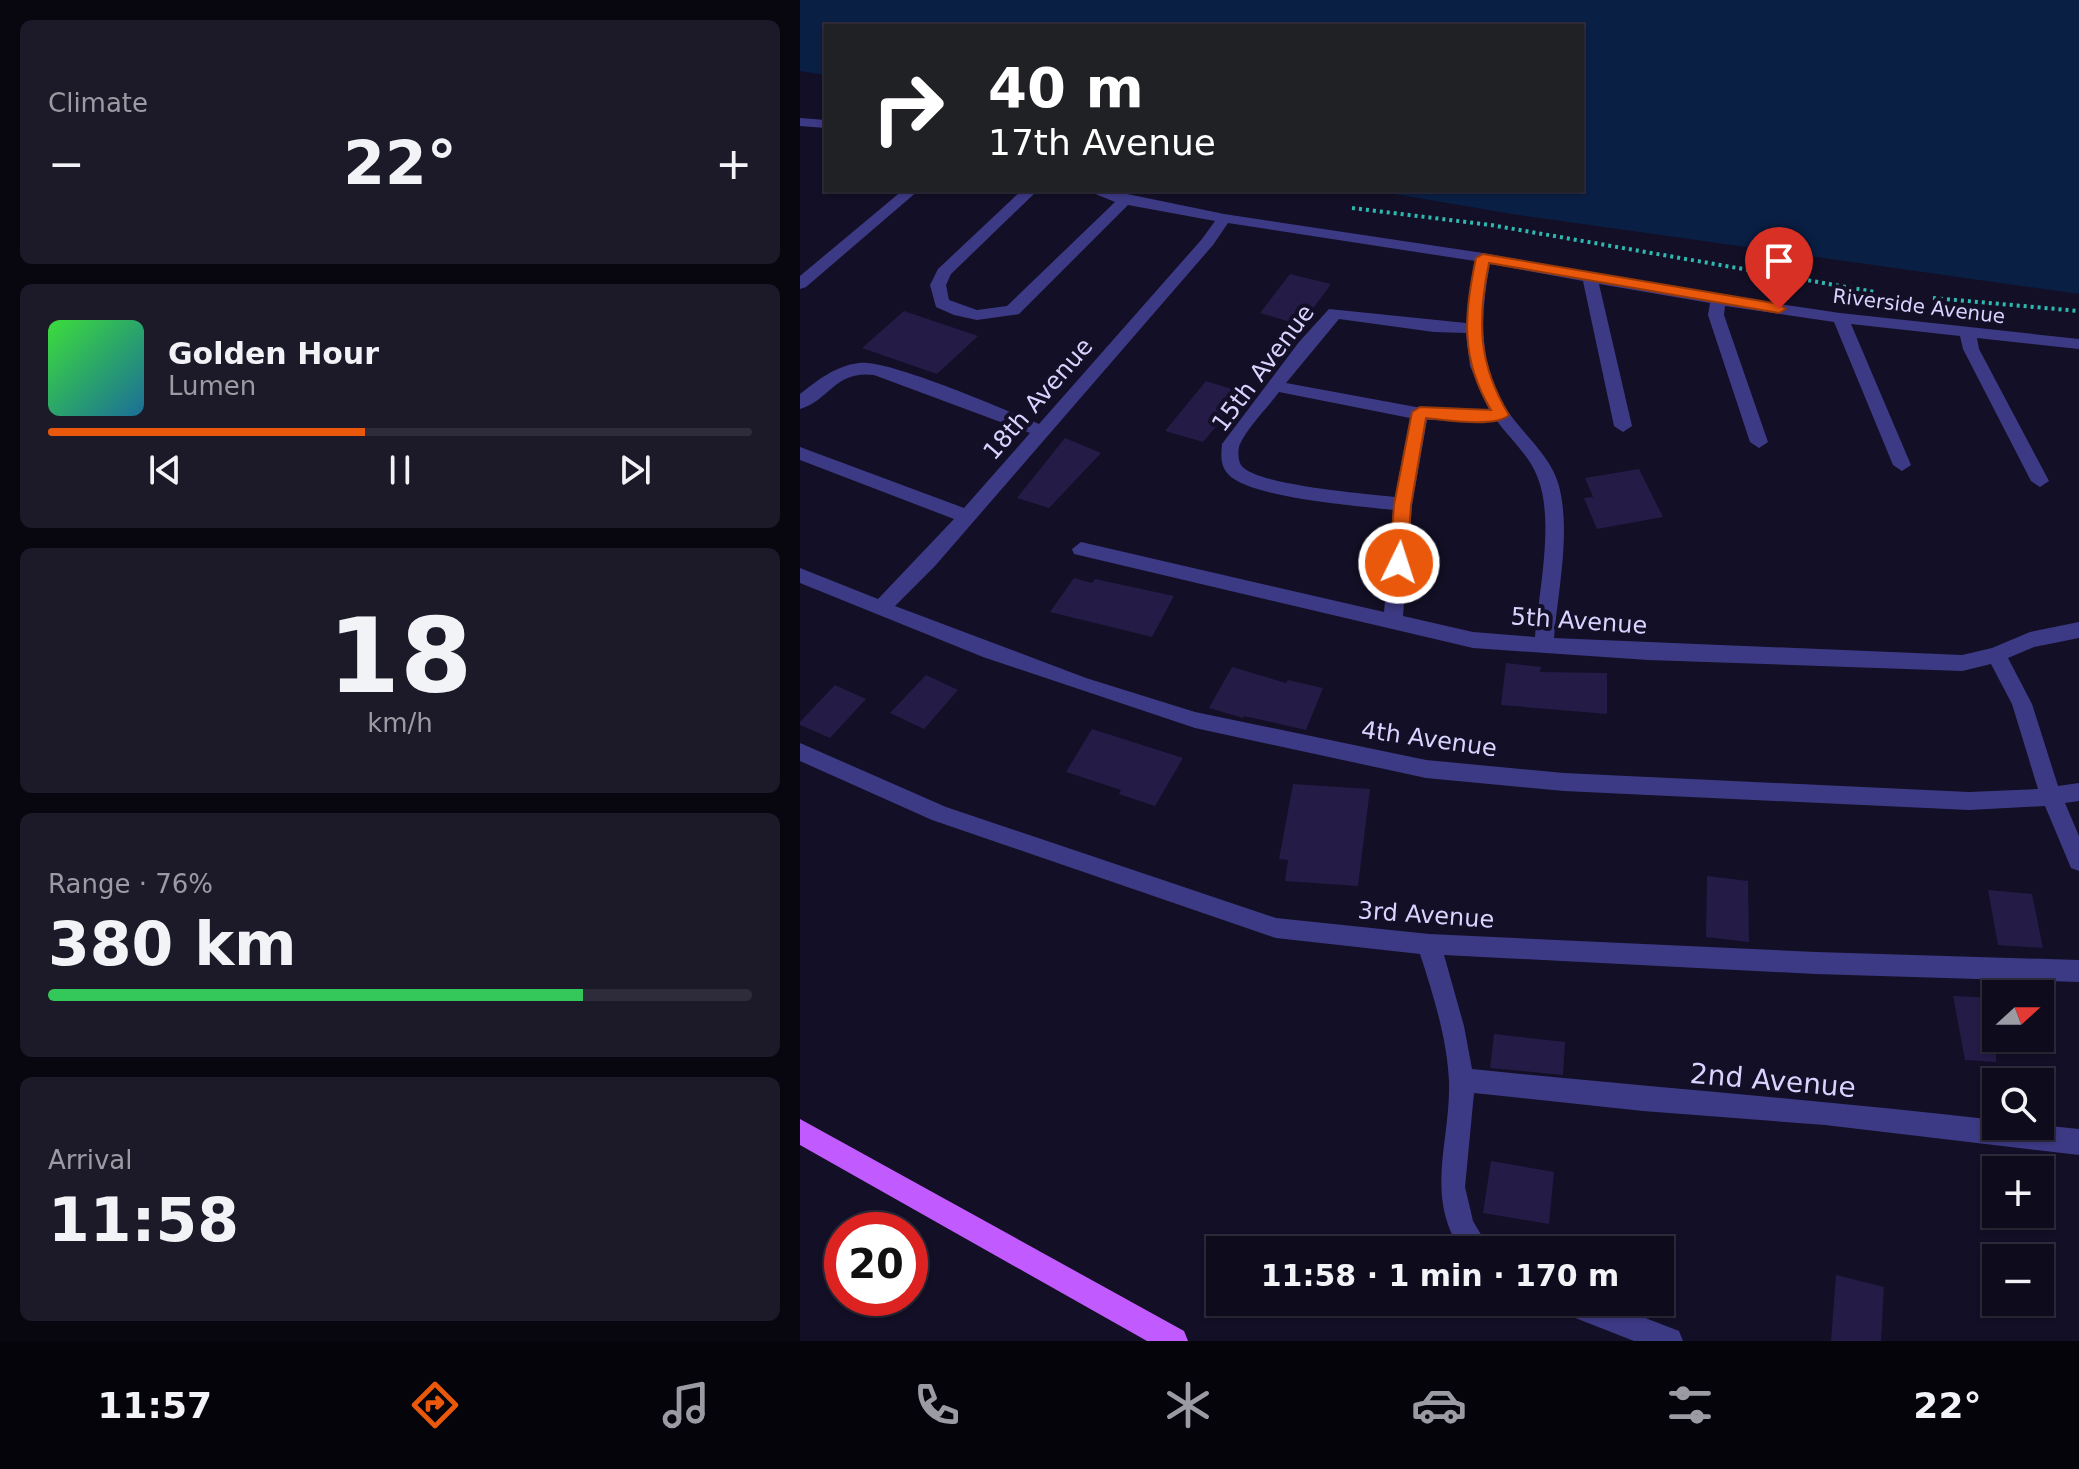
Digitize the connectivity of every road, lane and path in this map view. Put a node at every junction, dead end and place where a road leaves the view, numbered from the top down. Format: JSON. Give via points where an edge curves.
{"nodes":[{"id":1,"x":814,"y":123,"type":"edge"},
{"id":2,"x":800,"y":141,"type":"edge"},
{"id":3,"x":910,"y":192,"type":"edge"},
{"id":4,"x":1029,"y":192,"type":"edge"},
{"id":5,"x":1099,"y":192,"type":"edge"},
{"id":6,"x":1125,"y":200,"type":"junction"},
{"id":7,"x":1349,"y":208,"type":"dead end"},
{"id":8,"x":1224,"y":218,"type":"junction"},
{"id":9,"x":1483,"y":258,"type":"junction"},
{"id":10,"x":1591,"y":277,"type":"junction"},
{"id":11,"x":800,"y":284,"type":"edge"},
{"id":12,"x":1886,"y":294,"type":"dead end"},
{"id":13,"x":1931,"y":298,"type":"dead end"},
{"id":14,"x":1718,"y":300,"type":"junction"},
{"id":15,"x":2079,"y":311,"type":"edge"},
{"id":16,"x":1840,"y":318,"type":"junction"},
{"id":17,"x":1472,"y":328,"type":"junction"},
{"id":18,"x":1968,"y":333,"type":"junction"},
{"id":19,"x":2079,"y":344,"type":"edge"},
{"id":20,"x":1276,"y":386,"type":"junction"},
{"id":21,"x":800,"y":403,"type":"edge"},
{"id":22,"x":1420,"y":412,"type":"junction"},
{"id":23,"x":1501,"y":415,"type":"junction"},
{"id":24,"x":1623,"y":426,"type":"dead end"},
{"id":25,"x":1041,"y":431,"type":"junction"},
{"id":26,"x":1759,"y":442,"type":"dead end"},
{"id":27,"x":800,"y":453,"type":"edge"},
{"id":28,"x":1902,"y":465,"type":"dead end"},
{"id":29,"x":2040,"y":481,"type":"dead end"},
{"id":30,"x":1403,"y":505,"type":"junction"},
{"id":31,"x":966,"y":516,"type":"junction"},
{"id":32,"x":1081,"y":549,"type":"dead end"},
{"id":33,"x":800,"y":575,"type":"edge"},
{"id":34,"x":882,"y":607,"type":"junction"},
{"id":35,"x":1393,"y":621,"type":"junction"},
{"id":36,"x":2079,"y":630,"type":"edge"},
{"id":37,"x":1544,"y":644,"type":"junction"},
{"id":38,"x":1996,"y":655,"type":"junction"},
{"id":39,"x":800,"y":752,"type":"edge"},
{"id":40,"x":2079,"y":792,"type":"edge"},
{"id":41,"x":2051,"y":796,"type":"junction"},
{"id":42,"x":2079,"y":861,"type":"edge"},
{"id":43,"x":1429,"y":944,"type":"junction"},
{"id":44,"x":2079,"y":971,"type":"edge"},
{"id":45,"x":1462,"y":1080,"type":"junction"},
{"id":46,"x":800,"y":1131,"type":"edge"},
{"id":47,"x":2079,"y":1142,"type":"edge"},
{"id":48,"x":1465,"y":1236,"type":"edge"},
{"id":49,"x":1606,"y":1316,"type":"edge"},
{"id":50,"x":1174,"y":1341,"type":"edge"},
{"id":51,"x":1669,"y":1341,"type":"edge"}],
"edges":[{"from":1,"to":2,"type":"lane"},
{"from":3,"to":11,"type":"lane"},
{"from":4,"to":6,"type":"lane","via":[[944,272],[938,285],[942,303],[967,314],[1013,310]]},
{"from":5,"to":6,"type":"lane","name":"Riverside Avenue"},
{"from":6,"to":8,"type":"lane","name":"Riverside Avenue"},
{"from":7,"to":12,"type":"path","via":[[1491,225]]},
{"from":8,"to":9,"type":"lane","name":"Riverside Avenue"},
{"from":8,"to":25,"type":"lane","name":"18th Avenue"},
{"from":9,"to":10,"type":"lane","name":"Riverside Avenue"},
{"from":9,"to":17,"type":"lane"},
{"from":10,"to":14,"type":"lane","name":"Riverside Avenue"},
{"from":10,"to":24,"type":"lane"},
{"from":13,"to":15,"type":"path"},
{"from":14,"to":16,"type":"lane","name":"Riverside Avenue"},
{"from":14,"to":26,"type":"lane","via":[[1716,315]]},
{"from":16,"to":18,"type":"lane","name":"Riverside Avenue"},
{"from":16,"to":28,"type":"lane"},
{"from":17,"to":20,"type":"lane","name":"15th Avenue","via":[[1335,313]]},
{"from":17,"to":23,"type":"lane","via":[[1485,388]]},
{"from":18,"to":19,"type":"lane","name":"Riverside Avenue"},
{"from":18,"to":29,"type":"lane","via":[[1971,349]]},
{"from":20,"to":22,"type":"lane"},
{"from":20,"to":30,"type":"lane","name":"15th Avenue","via":[[1231,444],[1228,457],[1239,474],[1310,492]]},
{"from":21,"to":25,"type":"lane","via":[[834,376],[868,369]]},
{"from":22,"to":23,"type":"lane"},
{"from":22,"to":30,"type":"lane"},
{"from":23,"to":37,"type":"lane","via":[[1531,451],[1550,486]]},
{"from":25,"to":31,"type":"lane","name":"18th Avenue"},
{"from":27,"to":31,"type":"lane"},
{"from":30,"to":35,"type":"lane"},
{"from":31,"to":34,"type":"lane","name":"18th Avenue"},
{"from":32,"to":35,"type":"lane","name":"5th Avenue"},
{"from":33,"to":34,"type":"lane","name":"4th Avenue"},
{"from":34,"to":41,"type":"lane","name":"4th Avenue","via":[[990,652],[1195,720],[1426,769],[1564,782],[1969,801]]},
{"from":35,"to":37,"type":"lane","name":"5th Avenue","via":[[1473,640]]},
{"from":36,"to":38,"type":"lane","name":"5th Avenue","via":[[2030,640]]},
{"from":37,"to":38,"type":"lane","name":"5th Avenue","via":[[1962,663]]},
{"from":38,"to":41,"type":"lane","via":[[2022,704]]},
{"from":39,"to":43,"type":"lane","name":"3rd Avenue","via":[[1026,846],[1276,928]]},
{"from":40,"to":41,"type":"lane","name":"4th Avenue"},
{"from":41,"to":42,"type":"lane"},
{"from":43,"to":44,"type":"lane","name":"3rd Avenue"},
{"from":43,"to":45,"type":"lane","via":[[1454,1025]]},
{"from":45,"to":47,"type":"lane","name":"2nd Avenue"},
{"from":45,"to":48,"type":"lane","via":[[1454,1195]]},
{"from":46,"to":50,"type":"main road"},
{"from":49,"to":51,"type":"lane"}]}
